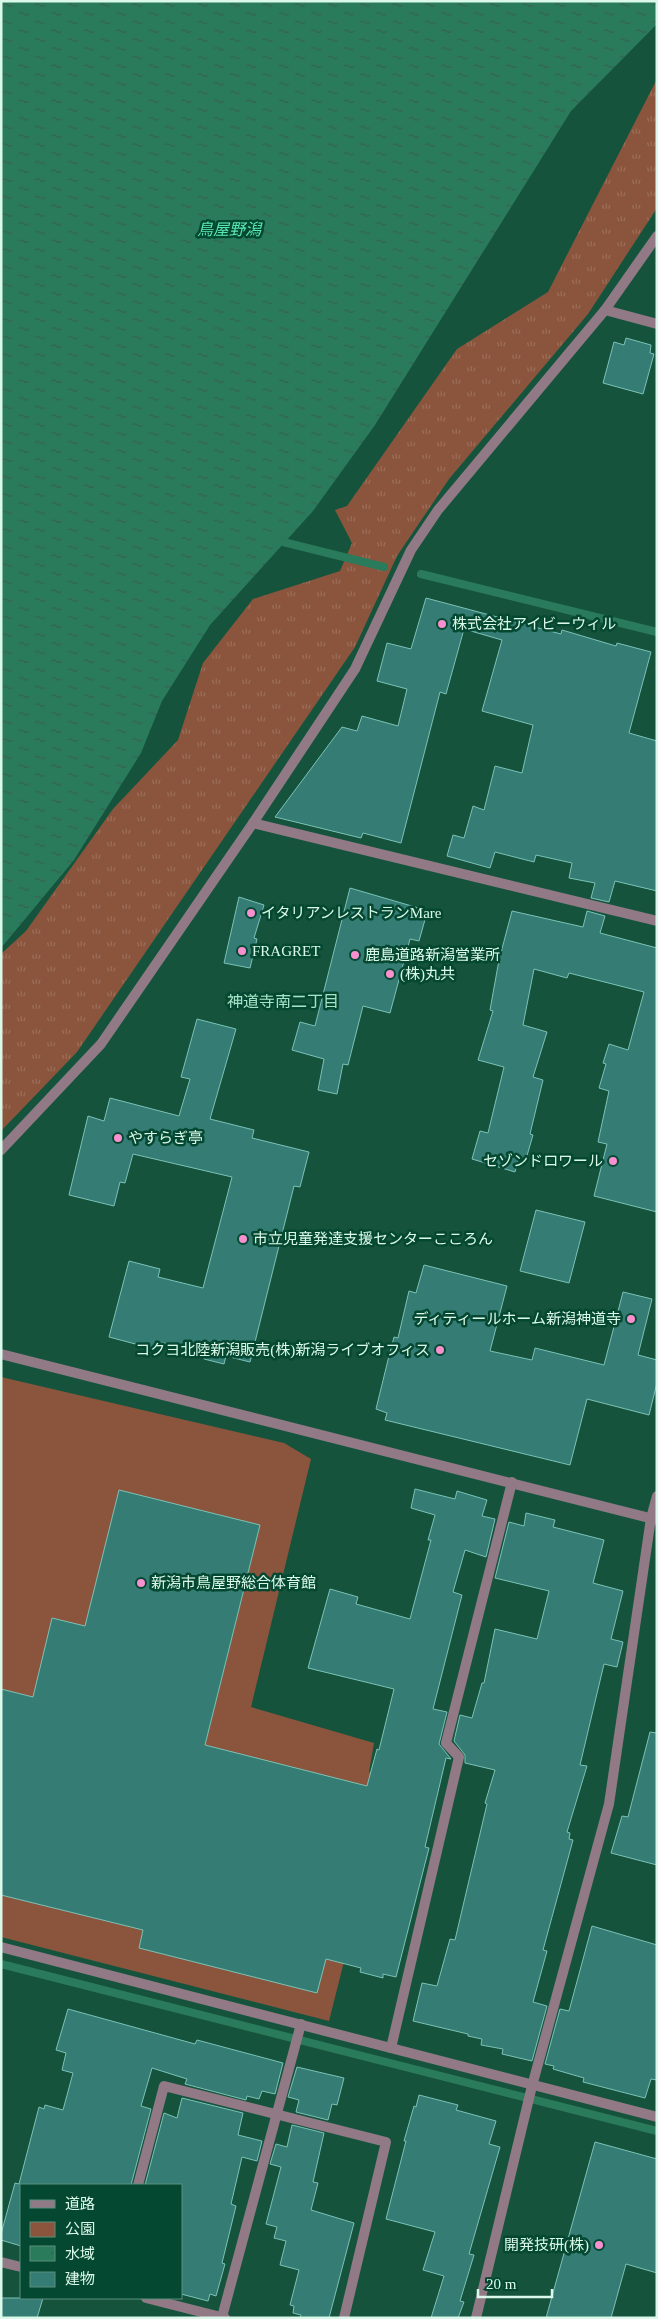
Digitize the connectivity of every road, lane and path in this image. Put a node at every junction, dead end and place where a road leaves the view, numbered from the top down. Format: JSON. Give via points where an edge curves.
{"nodes":[{"id":1,"x":657,"y":236,"type":"edge"},
{"id":2,"x":605,"y":310,"type":"junction"},
{"id":3,"x":657,"y":324,"type":"edge"},
{"id":4,"x":253,"y":823,"type":"junction"},
{"id":5,"x":657,"y":921,"type":"edge"},
{"id":6,"x":1,"y":1150,"type":"edge"},
{"id":7,"x":1,"y":1354,"type":"edge"},
{"id":8,"x":512,"y":1482,"type":"junction"},
{"id":9,"x":657,"y":1496,"type":"edge"},
{"id":10,"x":654,"y":1519,"type":"edge"},
{"id":11,"x":1,"y":1947,"type":"edge"},
{"id":12,"x":301,"y":2024,"type":"junction"},
{"id":13,"x":391,"y":2048,"type":"junction"},
{"id":14,"x":532,"y":2086,"type":"junction"},
{"id":15,"x":276,"y":2114,"type":"junction"},
{"id":16,"x":657,"y":2117,"type":"edge"},
{"id":17,"x":138,"y":2184,"type":"edge"},
{"id":18,"x":1,"y":2262,"type":"edge"},
{"id":19,"x":20,"y":2267,"type":"edge"},
{"id":20,"x":150,"y":2299,"type":"edge"},
{"id":21,"x":224,"y":2317,"type":"edge"},
{"id":22,"x":344,"y":2318,"type":"edge"},
{"id":23,"x":476,"y":2318,"type":"edge"}],
"edges":[{"from":1,"to":2,"type":"street"},
{"from":2,"to":3,"type":"street"},
{"from":2,"to":4,"type":"street","via":[[433,518],[411,550],[354,669]]},
{"from":4,"to":5,"type":"street"},
{"from":4,"to":6,"type":"street","via":[[101,1044]]},
{"from":7,"to":8,"type":"street"},
{"from":8,"to":10,"type":"street"},
{"from":8,"to":13,"type":"street","via":[[446,1743],[459,1757]]},
{"from":9,"to":10,"type":"street"},
{"from":10,"to":14,"type":"street","via":[[608,1804]]},
{"from":11,"to":12,"type":"street"},
{"from":12,"to":13,"type":"street"},
{"from":12,"to":15,"type":"street"},
{"from":13,"to":14,"type":"street"},
{"from":14,"to":16,"type":"street"},
{"from":14,"to":23,"type":"street"},
{"from":15,"to":17,"type":"street","via":[[164,2086]]},
{"from":15,"to":21,"type":"street"},
{"from":15,"to":22,"type":"street","via":[[386,2142]]},
{"from":18,"to":19,"type":"street"},
{"from":20,"to":21,"type":"street"}]}
